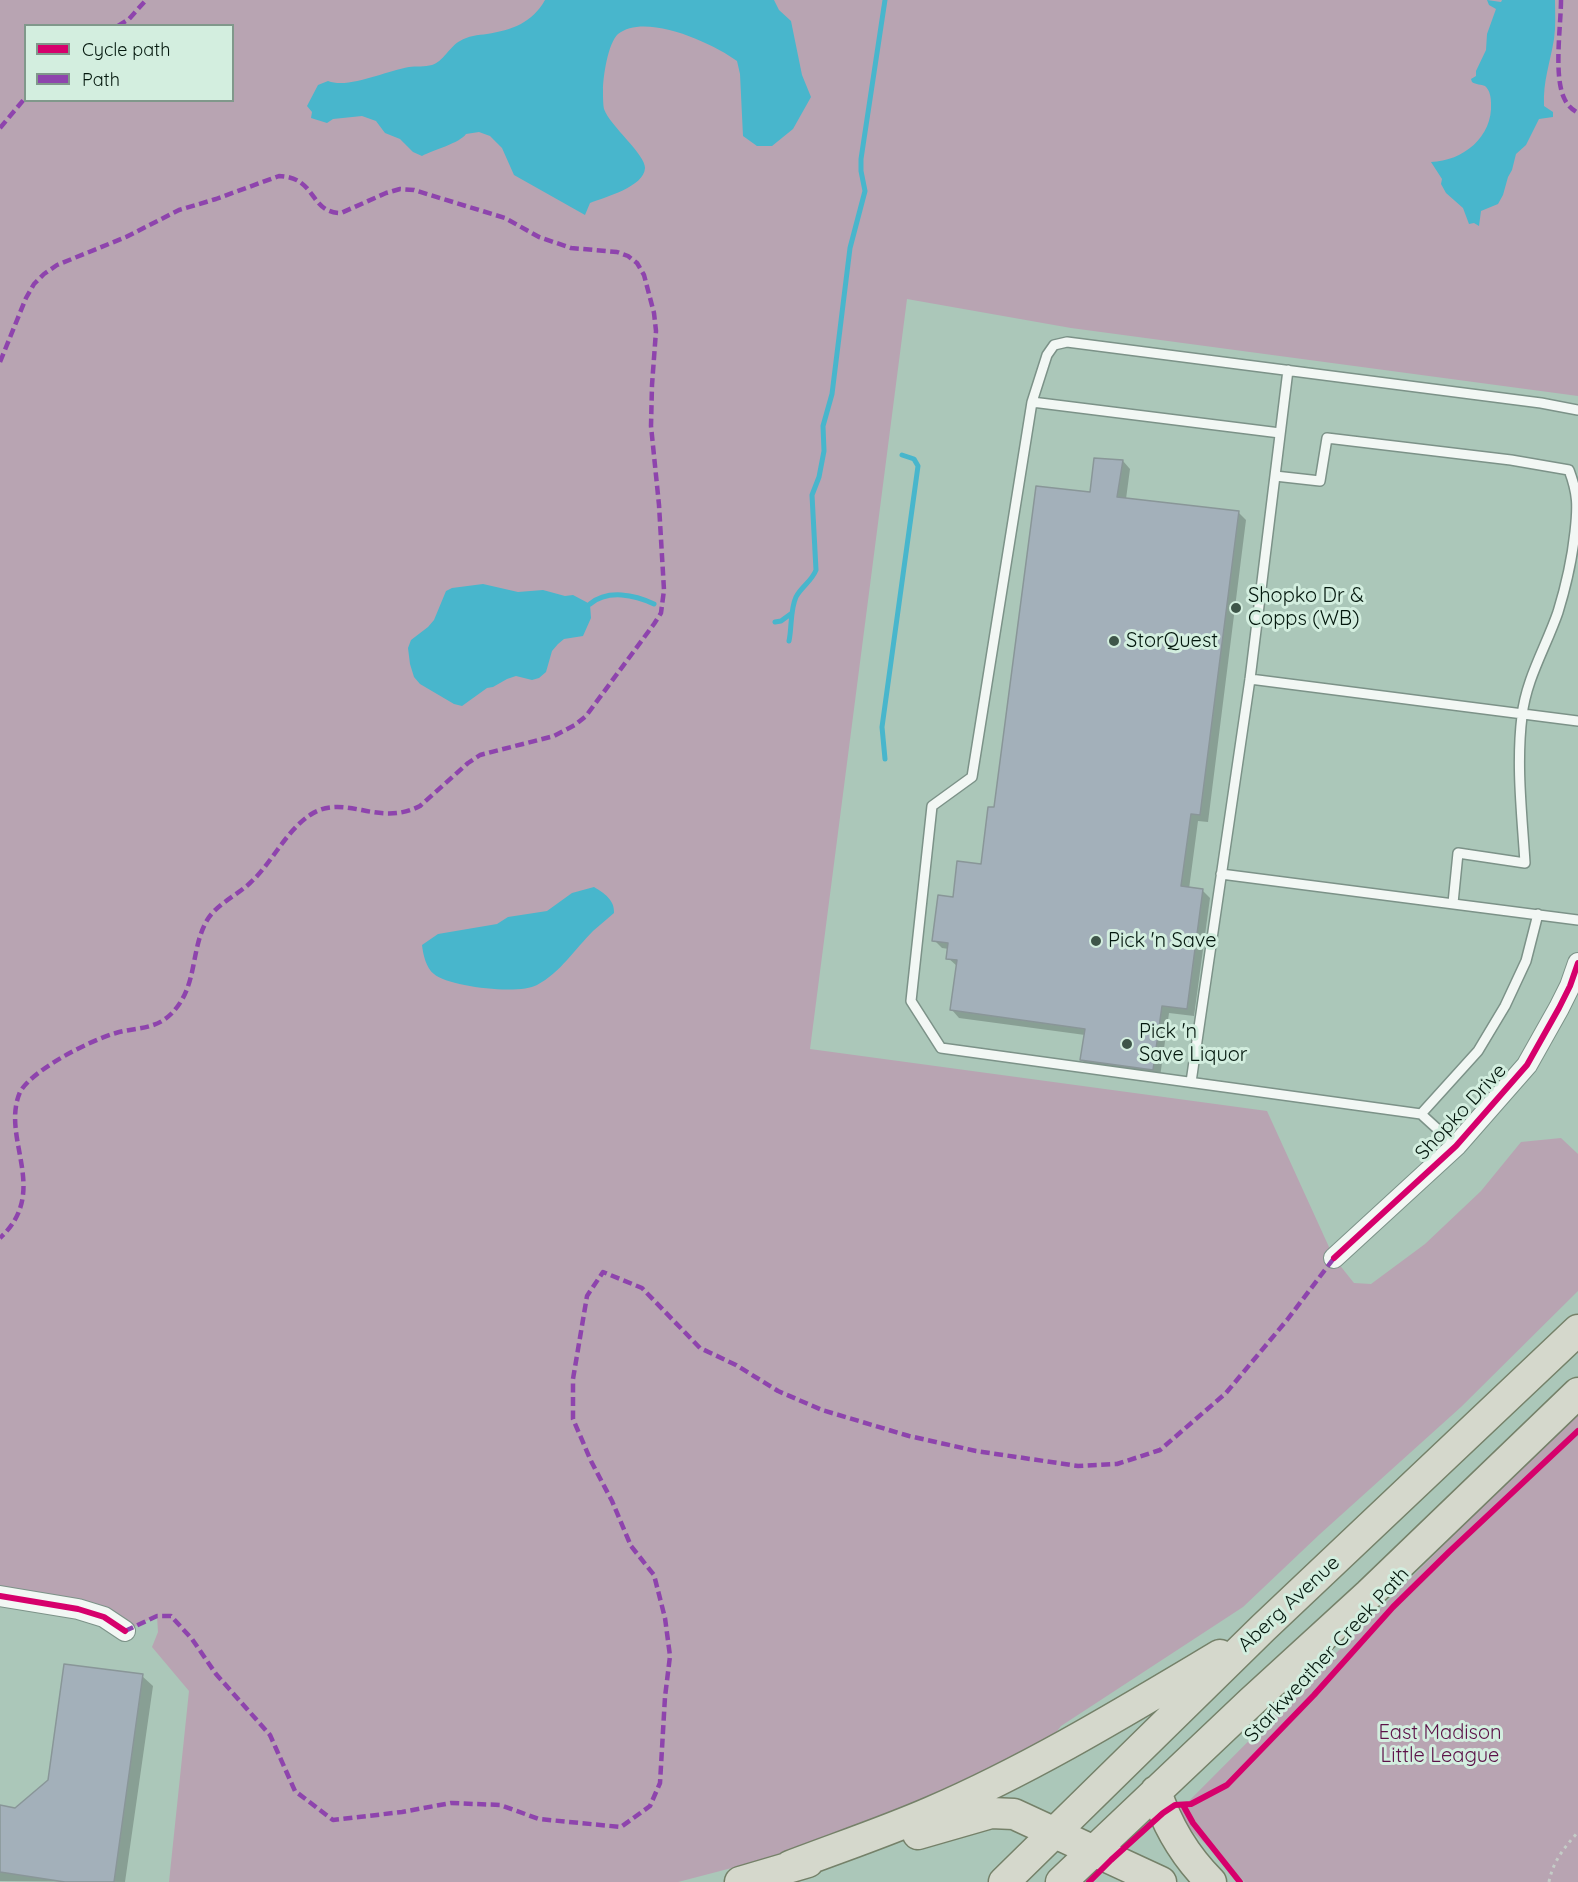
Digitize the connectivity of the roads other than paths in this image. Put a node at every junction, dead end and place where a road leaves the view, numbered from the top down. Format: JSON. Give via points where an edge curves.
{"nodes":[{"id":1,"x":1288,"y":370,"type":"junction"},
{"id":2,"x":1032,"y":402,"type":"junction"},
{"id":3,"x":1578,"y":410,"type":"edge"},
{"id":4,"x":1280,"y":433,"type":"junction"},
{"id":5,"x":1275,"y":476,"type":"junction"},
{"id":6,"x":1250,"y":679,"type":"junction"},
{"id":7,"x":1522,"y":714,"type":"junction"},
{"id":8,"x":1578,"y":721,"type":"edge"},
{"id":9,"x":1221,"y":874,"type":"junction"},
{"id":10,"x":1453,"y":903,"type":"junction"},
{"id":11,"x":1538,"y":914,"type":"junction"},
{"id":12,"x":1578,"y":920,"type":"edge"},
{"id":13,"x":1578,"y":963,"type":"edge"},
{"id":14,"x":1191,"y":1082,"type":"junction"},
{"id":15,"x":1422,"y":1114,"type":"junction"},
{"id":16,"x":1456,"y":1146,"type":"junction"},
{"id":17,"x":1334,"y":1258,"type":"dead end"},
{"id":18,"x":1578,"y":1330,"type":"edge"},
{"id":19,"x":1578,"y":1393,"type":"edge"},
{"id":20,"x":0,"y":1596,"type":"edge"},
{"id":21,"x":1263,"y":1628,"type":"junction"},
{"id":22,"x":125,"y":1631,"type":"dead end"},
{"id":23,"x":1156,"y":1791,"type":"junction"},
{"id":24,"x":1053,"y":1833,"type":"junction"},
{"id":25,"x":1092,"y":1851,"type":"junction"},
{"id":26,"x":790,"y":1866,"type":"junction"},
{"id":27,"x":740,"y":1882,"type":"edge"},
{"id":28,"x":1004,"y":1882,"type":"edge"},
{"id":29,"x":1062,"y":1882,"type":"edge"},
{"id":30,"x":1161,"y":1882,"type":"edge"},
{"id":31,"x":1211,"y":1882,"type":"edge"}],
"edges":[{"from":1,"to":2,"type":"lane","via":[[1067,342],[1053,345],[1047,355]]},
{"from":1,"to":3,"type":"lane"},
{"from":1,"to":4,"type":"lane"},
{"from":2,"to":4,"type":"lane"},
{"from":2,"to":14,"type":"lane","via":[[972,777],[932,806],[910,1001],[941,1048]]},
{"from":4,"to":5,"type":"lane"},
{"from":5,"to":6,"type":"lane"},
{"from":5,"to":7,"type":"lane","via":[[1320,481],[1327,438],[1569,470],[1578,488],[1571,566],[1557,614],[1536,662]]},
{"from":6,"to":7,"type":"lane"},
{"from":6,"to":9,"type":"lane"},
{"from":7,"to":8,"type":"lane"},
{"from":7,"to":10,"type":"lane","via":[[1519,760],[1525,863],[1458,853]]},
{"from":9,"to":10,"type":"lane"},
{"from":9,"to":14,"type":"lane"},
{"from":10,"to":11,"type":"lane"},
{"from":11,"to":12,"type":"lane"},
{"from":11,"to":15,"type":"lane","via":[[1526,961],[1505,1006],[1478,1051]]},
{"from":13,"to":16,"type":"street","name":"Shopko Drive","via":[[1559,1008],[1527,1065]]},
{"from":14,"to":15,"type":"lane"},
{"from":15,"to":16,"type":"lane"},
{"from":16,"to":17,"type":"street","name":"Shopko Drive"},
{"from":18,"to":21,"type":"main road","name":"Aberg Avenue"},
{"from":19,"to":23,"type":"main road"},
{"from":20,"to":22,"type":"street","via":[[78,1609],[104,1617]]},
{"from":21,"to":24,"type":"main road","name":"Aberg Avenue"},
{"from":21,"to":26,"type":"main road","via":[[1041,1759],[931,1812]]},
{"from":23,"to":25,"type":"main road"},
{"from":23,"to":31,"type":"main road","via":[[1177,1839]]},
{"from":24,"to":25,"type":"main road"},
{"from":24,"to":26,"type":"main road","via":[[1021,1816],[992,1813]]},
{"from":24,"to":28,"type":"main road","name":"Aberg Avenue"},
{"from":25,"to":29,"type":"main road"},
{"from":25,"to":30,"type":"main road"},
{"from":26,"to":27,"type":"main road"}]}
